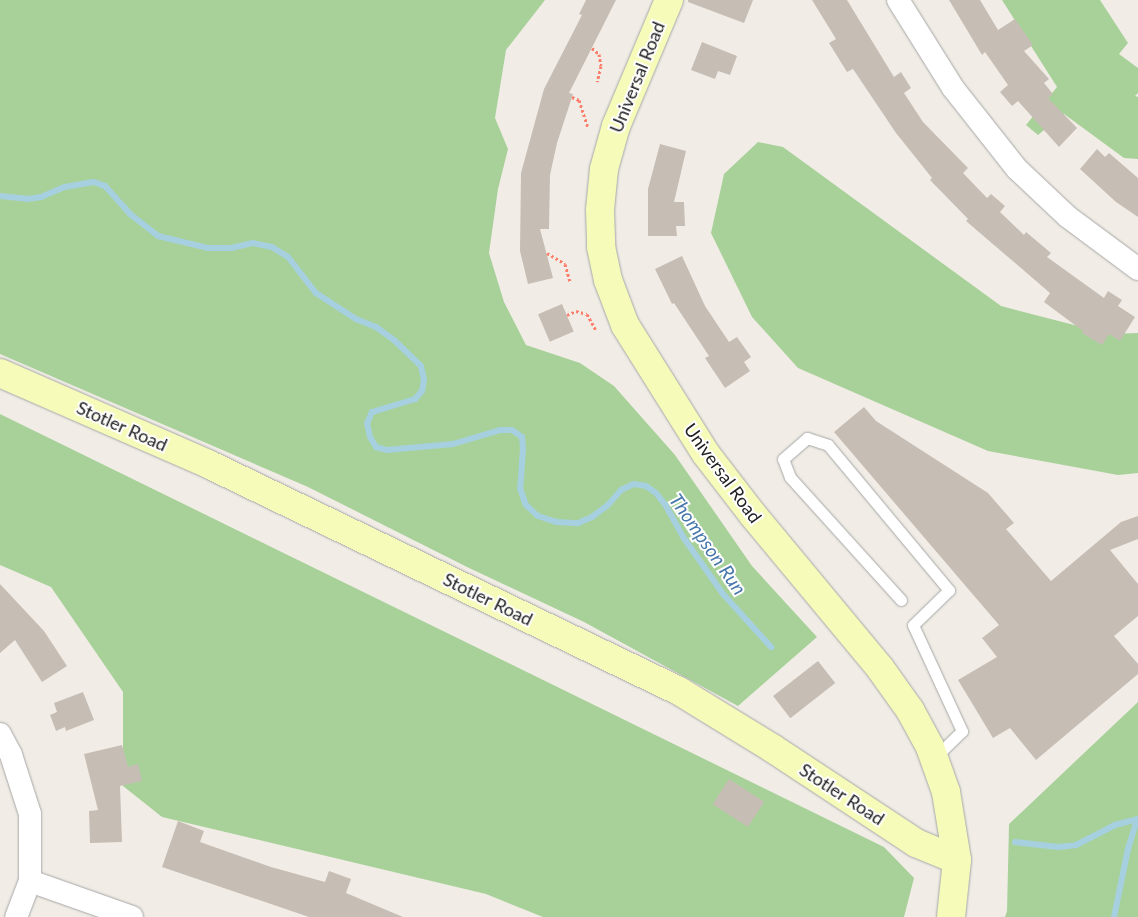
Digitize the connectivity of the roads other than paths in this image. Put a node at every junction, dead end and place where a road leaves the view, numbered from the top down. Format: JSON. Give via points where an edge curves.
{"nodes":[{"id":1,"x":669,"y":0,"type":"edge"},
{"id":2,"x":898,"y":0,"type":"edge"},
{"id":3,"x":1138,"y":269,"type":"edge"},
{"id":4,"x":0,"y":373,"type":"edge"},
{"id":5,"x":901,"y":600,"type":"dead end"},
{"id":6,"x":0,"y":734,"type":"edge"},
{"id":7,"x":934,"y":758,"type":"junction"},
{"id":8,"x":957,"y":860,"type":"junction"},
{"id":9,"x":30,"y":881,"type":"junction"},
{"id":10,"x":16,"y":917,"type":"edge"},
{"id":11,"x":132,"y":917,"type":"edge"},
{"id":12,"x":951,"y":917,"type":"edge"}],
"edges":[{"from":1,"to":7,"type":"street","name":"Universal Road","via":[[616,126],[604,169],[601,247],[608,280],[625,324],[706,454],[880,668],[910,710]]},
{"from":2,"to":3,"type":"street","via":[[952,88],[1018,169],[1068,217]]},
{"from":4,"to":8,"type":"street","name":"Stotler Road","via":[[208,464],[679,691],[916,842]]},
{"from":5,"to":7,"type":"lane","via":[[790,477],[783,459],[807,438],[828,445],[949,590],[913,626],[962,731]]},
{"from":6,"to":9,"type":"street","via":[[11,755],[30,814]]},
{"from":7,"to":8,"type":"street","name":"Universal Road","via":[[946,792]]},
{"from":8,"to":12,"type":"street","name":"Universal Road"},
{"from":9,"to":10,"type":"street"},
{"from":9,"to":11,"type":"street"}]}
